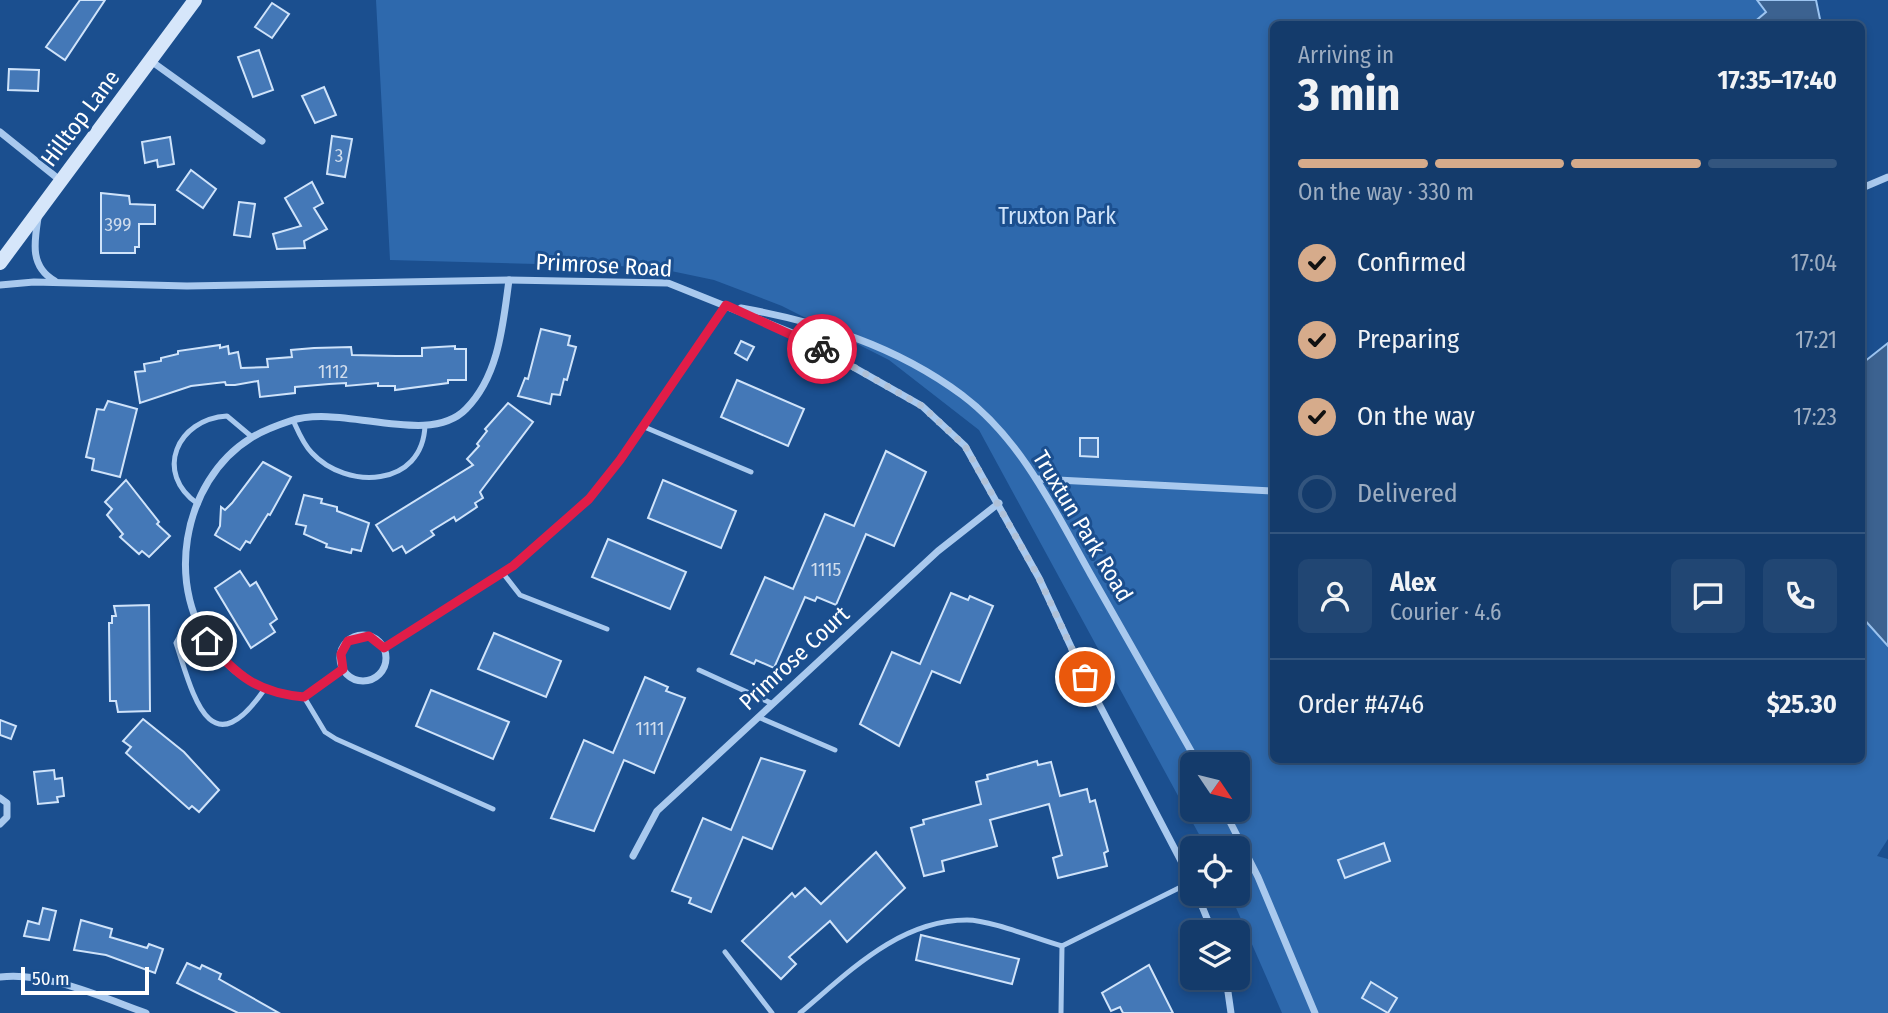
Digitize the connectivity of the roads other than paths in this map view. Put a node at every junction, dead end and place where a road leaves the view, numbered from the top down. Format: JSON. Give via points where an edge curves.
{"nodes":[{"id":1,"x":195,"y":0,"type":"edge"},
{"id":2,"x":151,"y":61,"type":"junction"},
{"id":3,"x":0,"y":132,"type":"edge"},
{"id":4,"x":262,"y":141,"type":"dead end"},
{"id":5,"x":1888,"y":177,"type":"edge"},
{"id":6,"x":61,"y":181,"type":"junction"},
{"id":7,"x":1865,"y":187,"type":"edge"},
{"id":8,"x":40,"y":210,"type":"junction"},
{"id":9,"x":0,"y":263,"type":"edge"},
{"id":10,"x":509,"y":280,"type":"junction"},
{"id":11,"x":59,"y":283,"type":"junction"},
{"id":12,"x":0,"y":285,"type":"edge"},
{"id":13,"x":726,"y":305,"type":"junction"},
{"id":14,"x":293,"y":420,"type":"junction"},
{"id":15,"x":425,"y":425,"type":"junction"},
{"id":16,"x":642,"y":426,"type":"junction"},
{"id":17,"x":252,"y":437,"type":"junction"},
{"id":18,"x":751,"y":472,"type":"dead end"},
{"id":19,"x":1038,"y":480,"type":"junction"},
{"id":20,"x":1270,"y":491,"type":"edge"},
{"id":21,"x":999,"y":503,"type":"junction"},
{"id":22,"x":198,"y":504,"type":"junction"},
{"id":23,"x":502,"y":572,"type":"junction"},
{"id":24,"x":196,"y":625,"type":"junction"},
{"id":25,"x":607,"y":629,"type":"dead end"},
{"id":26,"x":384,"y":648,"type":"junction"},
{"id":27,"x":343,"y":669,"type":"junction"},
{"id":28,"x":699,"y":670,"type":"dead end"},
{"id":29,"x":264,"y":690,"type":"junction"},
{"id":30,"x":304,"y":697,"type":"junction"},
{"id":31,"x":771,"y":703,"type":"junction"},
{"id":32,"x":758,"y":717,"type":"junction"},
{"id":33,"x":835,"y":750,"type":"dead end"},
{"id":34,"x":1192,"y":752,"type":"edge"},
{"id":35,"x":0,"y":798,"type":"edge"},
{"id":36,"x":493,"y":809,"type":"dead end"},
{"id":37,"x":1230,"y":822,"type":"edge"},
{"id":38,"x":0,"y":824,"type":"edge"},
{"id":39,"x":633,"y":856,"type":"dead end"},
{"id":40,"x":1180,"y":858,"type":"edge"},
{"id":41,"x":1180,"y":888,"type":"edge"},
{"id":42,"x":1062,"y":946,"type":"junction"},
{"id":43,"x":725,"y":952,"type":"dead end"},
{"id":44,"x":0,"y":977,"type":"edge"},
{"id":45,"x":1228,"y":990,"type":"edge"},
{"id":46,"x":146,"y":1013,"type":"edge"},
{"id":47,"x":772,"y":1013,"type":"edge"},
{"id":48,"x":800,"y":1013,"type":"edge"},
{"id":49,"x":1061,"y":1013,"type":"edge"},
{"id":50,"x":1231,"y":1013,"type":"edge"},
{"id":51,"x":1315,"y":1013,"type":"edge"}],
"edges":[{"from":1,"to":2,"type":"street","name":"Hilltop Lane"},
{"from":2,"to":4,"type":"street"},
{"from":2,"to":6,"type":"street","name":"Hilltop Lane"},
{"from":3,"to":6,"type":"street"},
{"from":5,"to":7,"type":"street"},
{"from":6,"to":8,"type":"street","name":"Hilltop Lane"},
{"from":8,"to":9,"type":"street","name":"Hilltop Lane"},
{"from":8,"to":11,"type":"street","via":[[33,249],[44,275]]},
{"from":10,"to":11,"type":"street","name":"Primrose Road","via":[[317,286]]},
{"from":10,"to":13,"type":"street","name":"Primrose Road","via":[[668,284]]},
{"from":10,"to":15,"type":"street","via":[[500,342],[485,382],[465,411]]},
{"from":11,"to":12,"type":"street","name":"Primrose Road"},
{"from":13,"to":16,"type":"street"},
{"from":13,"to":19,"type":"street","name":"Truxtun Park Road","via":[[801,318],[866,340],[923,369],[982,413]]},
{"from":13,"to":21,"type":"street","name":"Primrose Road","via":[[795,334],[922,406],[965,446]]},
{"from":14,"to":15,"type":"street","via":[[322,416],[404,427]]},
{"from":14,"to":15,"type":"lane","via":[[312,453],[356,476],[383,476],[409,466],[424,443]]},
{"from":14,"to":17,"type":"street"},
{"from":16,"to":18,"type":"lane"},
{"from":16,"to":23,"type":"street","via":[[589,499]]},
{"from":17,"to":22,"type":"street","via":[[222,466]]},
{"from":17,"to":22,"type":"lane","via":[[227,416],[197,424],[183,438],[174,474],[179,487]]},
{"from":19,"to":20,"type":"street"},
{"from":19,"to":34,"type":"street","name":"Truxtun Park Road"},
{"from":21,"to":31,"type":"street","name":"Primrose Court","via":[[938,551]]},
{"from":21,"to":40,"type":"street","name":"Primrose Road"},
{"from":22,"to":24,"type":"street","via":[[185,565]]},
{"from":23,"to":25,"type":"lane","via":[[520,595]]},
{"from":23,"to":26,"type":"street"},
{"from":24,"to":29,"type":"street","via":[[232,669]]},
{"from":24,"to":29,"type":"lane","via":[[176,643],[196,704],[206,717],[223,725],[236,723]]},
{"from":26,"to":27,"type":"street","via":[[385,664],[378,676],[355,680]]},
{"from":26,"to":27,"type":"street","via":[[369,636],[355,637],[341,654]]},
{"from":27,"to":30,"type":"street"},
{"from":28,"to":31,"type":"lane"},
{"from":29,"to":30,"type":"street"},
{"from":30,"to":36,"type":"lane","via":[[325,732],[336,739]]},
{"from":31,"to":32,"type":"street","name":"Primrose Court"},
{"from":32,"to":33,"type":"lane"},
{"from":32,"to":39,"type":"street","name":"Primrose Court","via":[[657,811]]},
{"from":35,"to":38,"type":"street","via":[[7,803],[7,817]]},
{"from":37,"to":51,"type":"street"},
{"from":41,"to":42,"type":"lane"},
{"from":42,"to":48,"type":"lane","via":[[970,920],[932,924],[882,945]]},
{"from":42,"to":49,"type":"lane"},
{"from":43,"to":47,"type":"lane"},
{"from":44,"to":46,"type":"street","via":[[65,984]]},
{"from":45,"to":50,"type":"street"}]}
